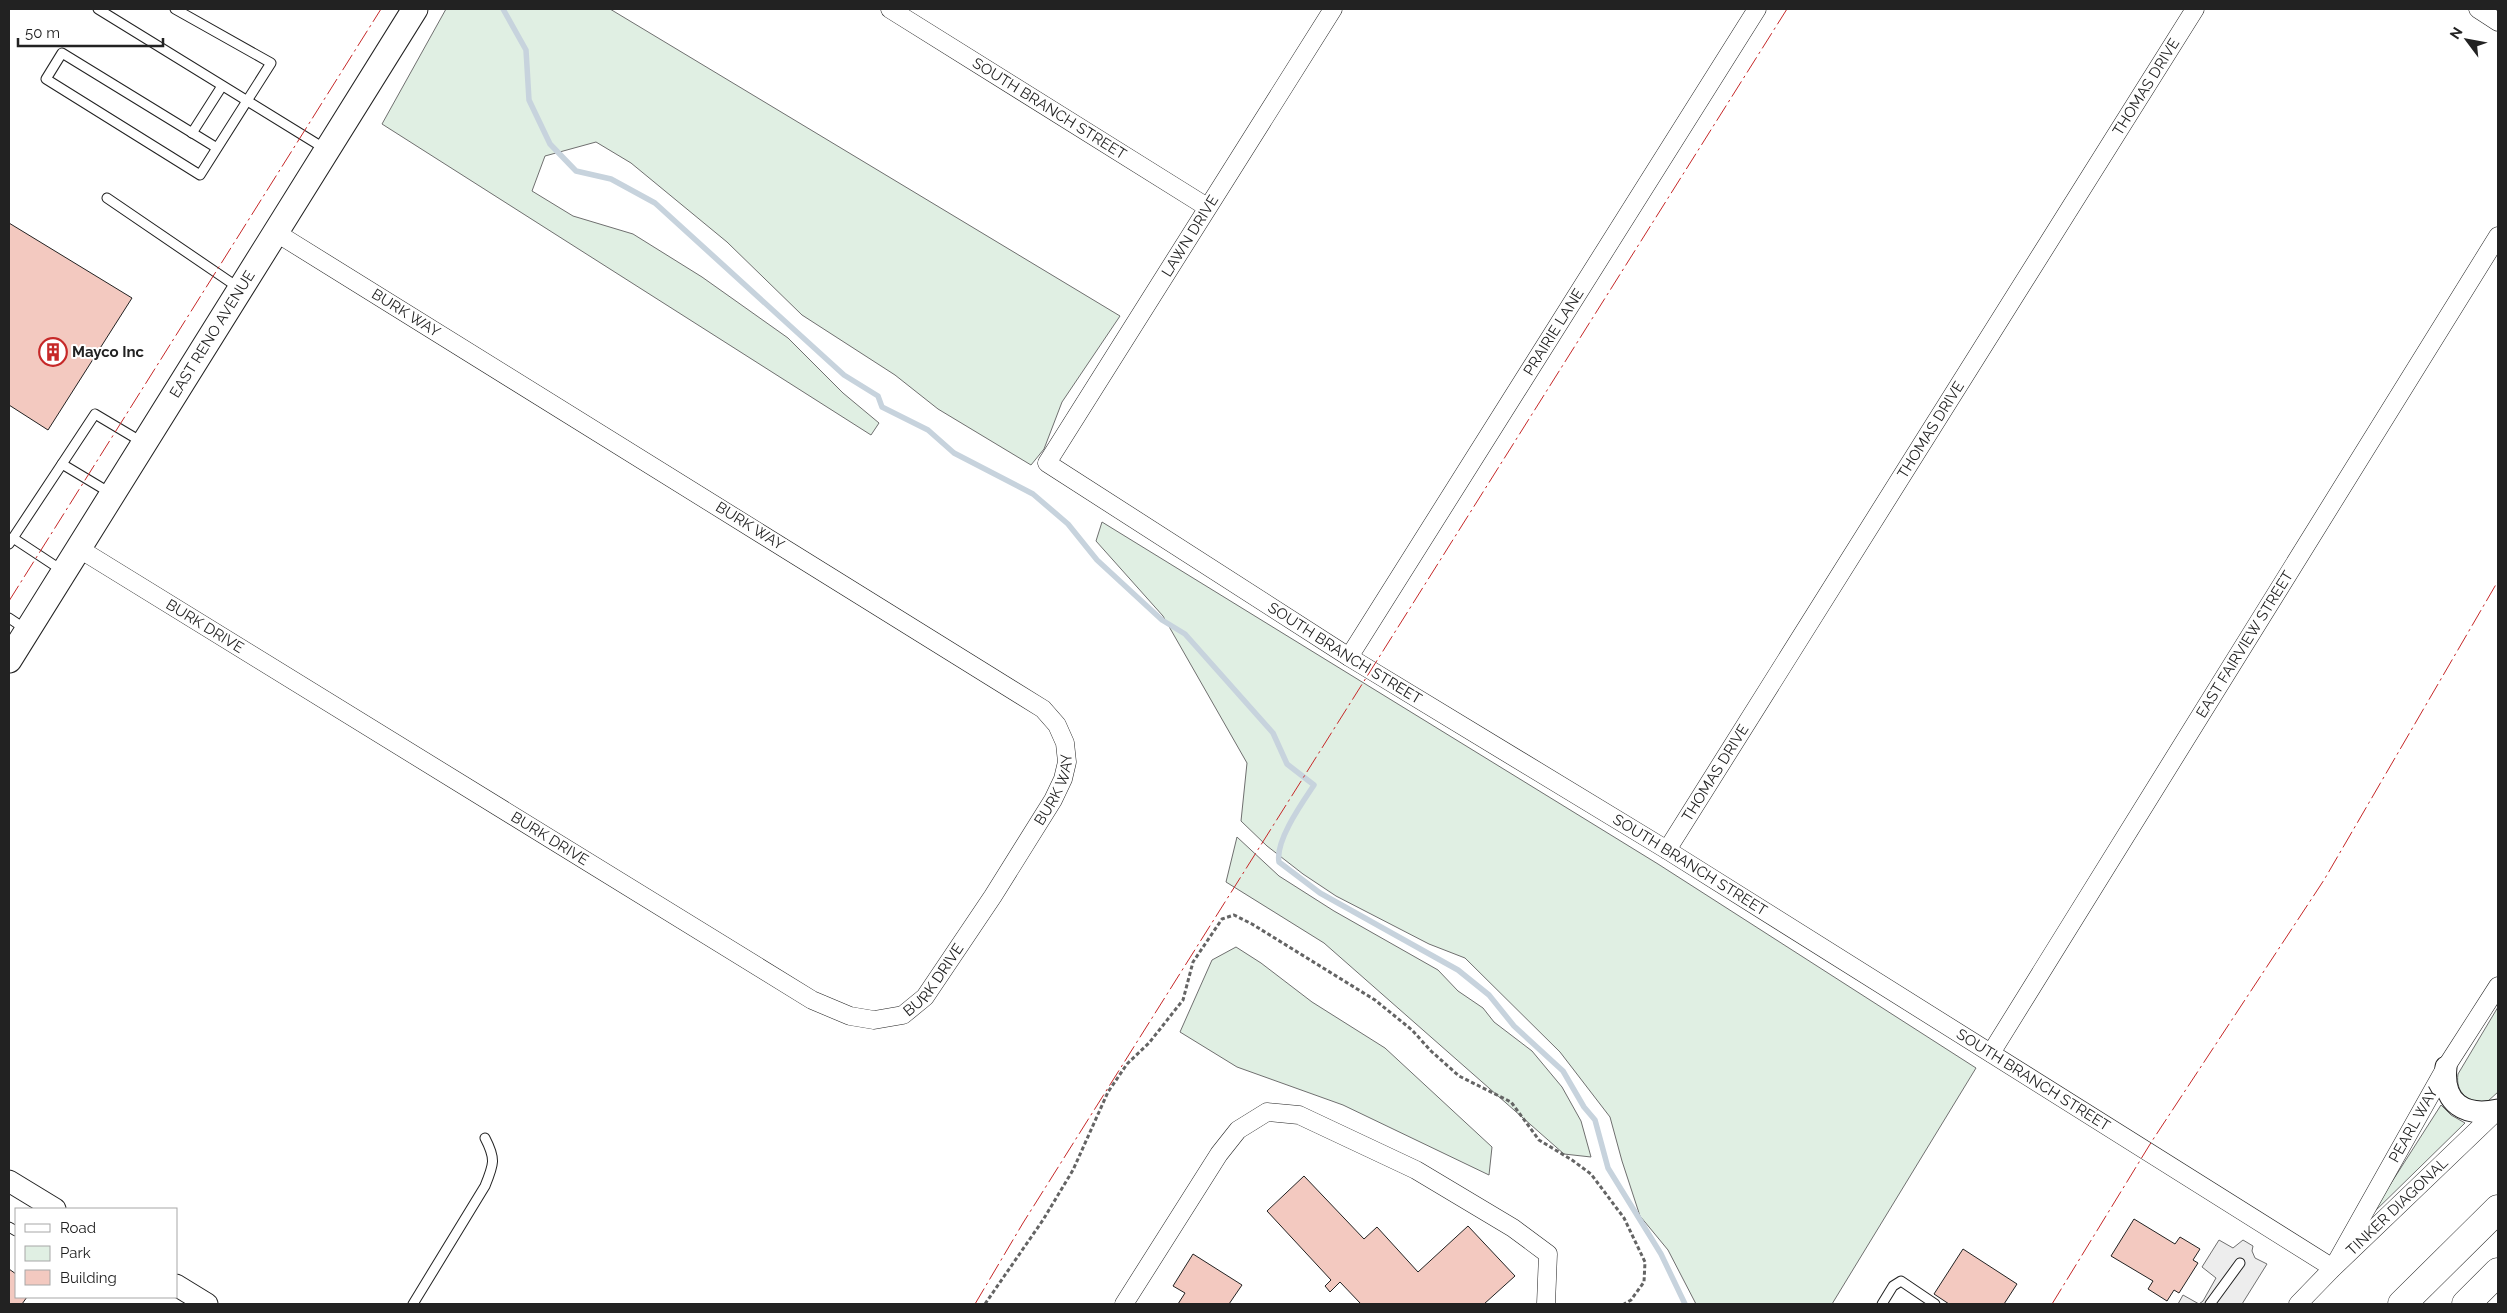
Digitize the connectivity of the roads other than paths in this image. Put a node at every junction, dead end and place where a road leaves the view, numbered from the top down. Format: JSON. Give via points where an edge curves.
{"nodes":[{"id":1,"x":98,"y":9,"type":"edge"},
{"id":2,"x":175,"y":9,"type":"edge"},
{"id":3,"x":415,"y":9,"type":"edge"},
{"id":4,"x":890,"y":9,"type":"edge"},
{"id":5,"x":1333,"y":9,"type":"edge"},
{"id":6,"x":1757,"y":9,"type":"edge"},
{"id":7,"x":2195,"y":9,"type":"edge"},
{"id":8,"x":2478,"y":9,"type":"edge"},
{"id":9,"x":2498,"y":22,"type":"edge"},
{"id":10,"x":222,"y":86,"type":"junction"},
{"id":11,"x":247,"y":101,"type":"junction"},
{"id":12,"x":192,"y":133,"type":"junction"},
{"id":13,"x":217,"y":148,"type":"junction"},
{"id":14,"x":327,"y":150,"type":"junction"},
{"id":15,"x":107,"y":198,"type":"dead end"},
{"id":16,"x":1207,"y":207,"type":"junction"},
{"id":17,"x":275,"y":232,"type":"junction"},
{"id":18,"x":2498,"y":236,"type":"edge"},
{"id":19,"x":240,"y":288,"type":"junction"},
{"id":20,"x":143,"y":443,"type":"junction"},
{"id":21,"x":1047,"y":463,"type":"joint"},
{"id":22,"x":62,"y":464,"type":"junction"},
{"id":23,"x":112,"y":494,"type":"junction"},
{"id":24,"x":11,"y":541,"type":"edge"},
{"id":25,"x":78,"y":548,"type":"junction"},
{"id":26,"x":63,"y":571,"type":"junction"},
{"id":27,"x":18,"y":624,"type":"edge"},
{"id":28,"x":1349,"y":657,"type":"junction"},
{"id":29,"x":9,"y":660,"type":"edge"},
{"id":30,"x":1667,"y":850,"type":"junction"},
{"id":31,"x":993,"y":896,"type":"joint"},
{"id":32,"x":2498,"y":986,"type":"edge"},
{"id":33,"x":1991,"y":1053,"type":"junction"},
{"id":34,"x":2446,"y":1067,"type":"junction"},
{"id":35,"x":2498,"y":1110,"type":"edge"},
{"id":36,"x":485,"y":1138,"type":"dead end"},
{"id":37,"x":9,"y":1181,"type":"edge"},
{"id":38,"x":51,"y":1208,"type":"edge"},
{"id":39,"x":2498,"y":1210,"type":"edge"},
{"id":40,"x":2240,"y":1263,"type":"dead end"},
{"id":41,"x":2333,"y":1268,"type":"junction"},
{"id":42,"x":2498,"y":1272,"type":"edge"},
{"id":43,"x":178,"y":1286,"type":"edge"},
{"id":44,"x":207,"y":1304,"type":"edge"},
{"id":45,"x":413,"y":1304,"type":"edge"},
{"id":46,"x":1124,"y":1304,"type":"edge"},
{"id":47,"x":1546,"y":1304,"type":"edge"},
{"id":48,"x":1882,"y":1304,"type":"edge"},
{"id":49,"x":1935,"y":1304,"type":"edge"},
{"id":50,"x":2210,"y":1304,"type":"edge"},
{"id":51,"x":2298,"y":1304,"type":"edge"},
{"id":52,"x":2402,"y":1304,"type":"edge"},
{"id":53,"x":2466,"y":1304,"type":"edge"}],
"edges":[{"from":1,"to":10,"type":"lane"},
{"from":2,"to":11,"type":"lane","via":[[271,63]]},
{"from":3,"to":14,"type":"main road","name":"EAST RENO AVENUE"},
{"from":4,"to":16,"type":"street","name":"SOUTH BRANCH STREET"},
{"from":5,"to":16,"type":"street","name":"LAWN DRIVE"},
{"from":6,"to":28,"type":"street","name":"PRAIRIE LANE"},
{"from":7,"to":30,"type":"street","name":"THOMAS DRIVE"},
{"from":8,"to":9,"type":"street"},
{"from":10,"to":11,"type":"lane"},
{"from":10,"to":12,"type":"lane"},
{"from":11,"to":13,"type":"lane"},
{"from":11,"to":14,"type":"lane"},
{"from":12,"to":13,"type":"lane"},
{"from":12,"to":13,"type":"lane","via":[[62,53],[46,79],[200,175]]},
{"from":14,"to":17,"type":"main road","name":"EAST RENO AVENUE"},
{"from":15,"to":19,"type":"lane"},
{"from":16,"to":21,"type":"street","name":"LAWN DRIVE"},
{"from":17,"to":19,"type":"main road","name":"EAST RENO AVENUE"},
{"from":17,"to":31,"type":"street","name":"BURK WAY","via":[[1044,709],[1057,725],[1065,743],[1067,762],[1063,779]]},
{"from":18,"to":33,"type":"street","name":"EAST FAIRVIEW STREET"},
{"from":19,"to":20,"type":"main road","name":"EAST RENO AVENUE"},
{"from":20,"to":22,"type":"lane","via":[[95,414]]},
{"from":20,"to":23,"type":"main road","name":"EAST RENO AVENUE"},
{"from":21,"to":28,"type":"street","name":"SOUTH BRANCH STREET"},
{"from":22,"to":23,"type":"lane"},
{"from":22,"to":24,"type":"lane"},
{"from":23,"to":25,"type":"main road","name":"EAST RENO AVENUE"},
{"from":24,"to":26,"type":"lane"},
{"from":25,"to":26,"type":"main road","name":"EAST RENO AVENUE"},
{"from":25,"to":31,"type":"street","name":"BURK DRIVE","via":[[812,1000],[850,1016],[874,1020],[903,1015],[925,997]]},
{"from":26,"to":27,"type":"main road","name":"EAST RENO AVENUE"},
{"from":27,"to":29,"type":"main road","name":"EAST RENO AVENUE"},
{"from":28,"to":30,"type":"street","name":"SOUTH BRANCH STREET"},
{"from":30,"to":33,"type":"street","name":"SOUTH BRANCH STREET"},
{"from":32,"to":34,"type":"street","name":"PEARL WAY"},
{"from":33,"to":41,"type":"street","name":"SOUTH BRANCH STREET"},
{"from":34,"to":35,"type":"street","via":[[2446,1087],[2458,1106],[2476,1112]]},
{"from":34,"to":41,"type":"street","name":"PEARL WAY"},
{"from":35,"to":41,"type":"street","name":"TINKER DIAGONAL"},
{"from":36,"to":45,"type":"lane","via":[[492,1151],[494,1165],[485,1186]]},
{"from":37,"to":38,"type":"street"},
{"from":39,"to":52,"type":"highway"},
{"from":40,"to":50,"type":"lane"},
{"from":41,"to":51,"type":"street","name":"TINKER DIAGONAL"},
{"from":42,"to":53,"type":"highway"},
{"from":43,"to":44,"type":"street"},
{"from":46,"to":47,"type":"street","via":[[1219,1154],[1238,1130],[1267,1112],[1299,1115],[1416,1170],[1513,1228],[1548,1254]]},
{"from":48,"to":49,"type":"lane","via":[[1893,1286],[1901,1281]]}]}
